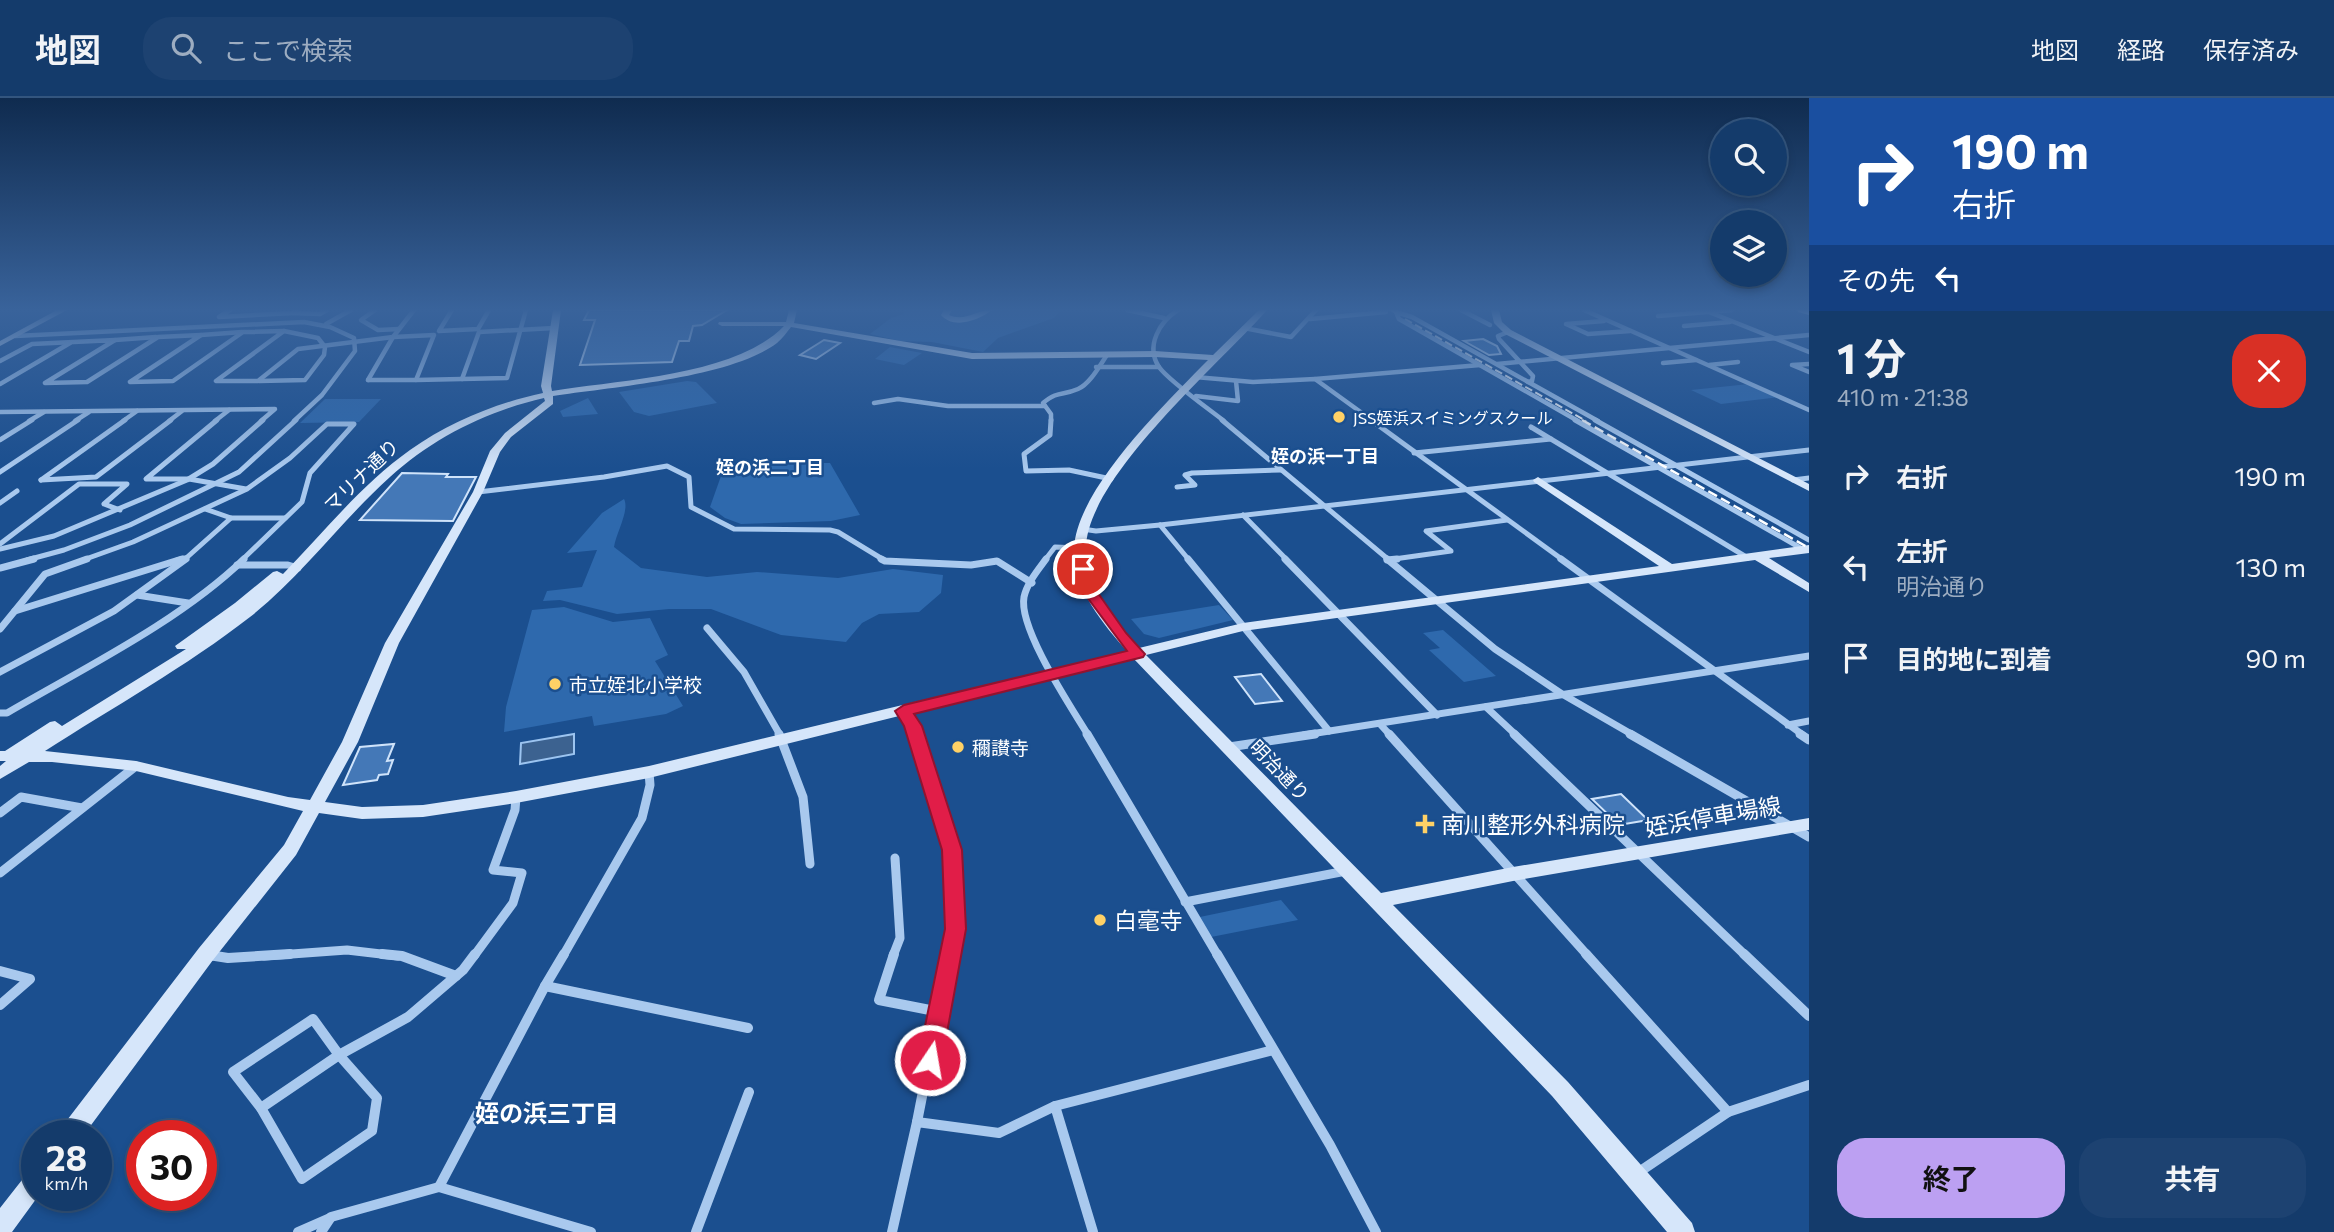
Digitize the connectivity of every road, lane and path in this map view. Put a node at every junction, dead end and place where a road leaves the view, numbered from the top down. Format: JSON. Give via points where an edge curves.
{"nodes":[{"id":1,"x":37,"y":363,"type":"edge"},
{"id":2,"x":78,"y":363,"type":"edge"},
{"id":3,"x":117,"y":363,"type":"edge"},
{"id":4,"x":159,"y":363,"type":"edge"},
{"id":5,"x":199,"y":363,"type":"edge"},
{"id":6,"x":241,"y":363,"type":"edge"},
{"id":7,"x":281,"y":363,"type":"edge"},
{"id":8,"x":318,"y":363,"type":"edge"},
{"id":9,"x":346,"y":363,"type":"edge"},
{"id":10,"x":378,"y":363,"type":"edge"},
{"id":11,"x":423,"y":363,"type":"edge"},
{"id":12,"x":467,"y":363,"type":"edge"},
{"id":13,"x":511,"y":363,"type":"edge"},
{"id":14,"x":548,"y":363,"type":"edge"},
{"id":15,"x":723,"y":363,"type":"edge"},
{"id":16,"x":1100,"y":363,"type":"edge"},
{"id":17,"x":1158,"y":363,"type":"edge"},
{"id":18,"x":1210,"y":363,"type":"edge"},
{"id":19,"x":1476,"y":363,"type":"edge"},
{"id":20,"x":1508,"y":363,"type":"edge"},
{"id":21,"x":1519,"y":363,"type":"edge"},
{"id":22,"x":1565,"y":363,"type":"edge"},
{"id":23,"x":1703,"y":363,"type":"edge"},
{"id":24,"x":1729,"y":363,"type":"edge"},
{"id":25,"x":1496,"y":364,"type":"joint"},
{"id":26,"x":1809,"y":364,"type":"edge"},
{"id":27,"x":1480,"y":365,"type":"junction"},
{"id":28,"x":1708,"y":365,"type":"junction"},
{"id":29,"x":1096,"y":367,"type":"junction"},
{"id":30,"x":1159,"y":367,"type":"junction"},
{"id":31,"x":1809,"y":373,"type":"edge"},
{"id":32,"x":1195,"y":377,"type":"junction"},
{"id":33,"x":461,"y":379,"type":"junction"},
{"id":34,"x":1315,"y":379,"type":"junction"},
{"id":35,"x":416,"y":380,"type":"junction"},
{"id":36,"x":258,"y":381,"type":"junction"},
{"id":37,"x":1236,"y":381,"type":"junction"},
{"id":38,"x":1528,"y":382,"type":"junction"},
{"id":39,"x":0,"y":384,"type":"edge"},
{"id":40,"x":1185,"y":387,"type":"junction"},
{"id":41,"x":544,"y":392,"type":"junction"},
{"id":42,"x":1196,"y":396,"type":"junction"},
{"id":43,"x":874,"y":403,"type":"dead end"},
{"id":44,"x":1809,"y":403,"type":"edge"},
{"id":45,"x":1796,"y":404,"type":"junction"},
{"id":46,"x":1045,"y":406,"type":"junction"},
{"id":47,"x":183,"y":410,"type":"junction"},
{"id":48,"x":230,"y":410,"type":"junction"},
{"id":49,"x":1809,"y":410,"type":"edge"},
{"id":50,"x":44,"y":411,"type":"junction"},
{"id":51,"x":90,"y":411,"type":"junction"},
{"id":52,"x":137,"y":411,"type":"junction"},
{"id":53,"x":0,"y":412,"type":"edge"},
{"id":54,"x":1531,"y":426,"type":"dead end"},
{"id":55,"x":1552,"y":439,"type":"junction"},
{"id":56,"x":0,"y":440,"type":"edge"},
{"id":57,"x":1809,"y":450,"type":"edge"},
{"id":58,"x":1413,"y":453,"type":"junction"},
{"id":59,"x":1748,"y":456,"type":"junction"},
{"id":60,"x":1676,"y":465,"type":"junction"},
{"id":61,"x":1659,"y":466,"type":"junction"},
{"id":62,"x":1281,"y":470,"type":"junction"},
{"id":63,"x":0,"y":472,"type":"edge"},
{"id":64,"x":1608,"y":473,"type":"junction"},
{"id":65,"x":188,"y":478,"type":"junction"},
{"id":66,"x":1809,"y":478,"type":"edge"},
{"id":67,"x":1111,"y":479,"type":"junction"},
{"id":68,"x":1793,"y":480,"type":"junction"},
{"id":69,"x":1538,"y":481,"type":"junction"},
{"id":70,"x":216,"y":484,"type":"junction"},
{"id":71,"x":1177,"y":487,"type":"dead end"},
{"id":72,"x":1809,"y":488,"type":"edge"},
{"id":73,"x":247,"y":489,"type":"junction"},
{"id":74,"x":1463,"y":489,"type":"junction"},
{"id":75,"x":17,"y":491,"type":"dead end"},
{"id":76,"x":478,"y":492,"type":"junction"},
{"id":77,"x":0,"y":503,"type":"edge"},
{"id":78,"x":1324,"y":506,"type":"junction"},
{"id":79,"x":205,"y":509,"type":"junction"},
{"id":80,"x":120,"y":510,"type":"junction"},
{"id":81,"x":1243,"y":515,"type":"junction"},
{"id":82,"x":231,"y":518,"type":"junction"},
{"id":83,"x":285,"y":518,"type":"junction"},
{"id":84,"x":1507,"y":520,"type":"junction"},
{"id":85,"x":1160,"y":525,"type":"junction"},
{"id":86,"x":1082,"y":529,"type":"junction"},
{"id":87,"x":1807,"y":546,"type":"edge"},
{"id":88,"x":0,"y":547,"type":"edge"},
{"id":89,"x":1080,"y":548,"type":"junction"},
{"id":90,"x":190,"y":556,"type":"junction"},
{"id":91,"x":1752,"y":557,"type":"junction"},
{"id":92,"x":1387,"y":560,"type":"junction"},
{"id":93,"x":237,"y":565,"type":"junction"},
{"id":94,"x":293,"y":567,"type":"junction"},
{"id":95,"x":0,"y":568,"type":"edge"},
{"id":96,"x":1670,"y":568,"type":"junction"},
{"id":97,"x":1588,"y":580,"type":"junction"},
{"id":98,"x":1032,"y":583,"type":"junction"},
{"id":99,"x":1809,"y":588,"type":"edge"},
{"id":100,"x":136,"y":595,"type":"junction"},
{"id":101,"x":1434,"y":600,"type":"junction"},
{"id":102,"x":188,"y":603,"type":"junction"},
{"id":103,"x":15,"y":611,"type":"junction"},
{"id":104,"x":1339,"y":614,"type":"junction"},
{"id":105,"x":1243,"y":627,"type":"junction"},
{"id":106,"x":707,"y":628,"type":"dead end"},
{"id":107,"x":0,"y":629,"type":"edge"},
{"id":108,"x":1137,"y":654,"type":"junction"},
{"id":109,"x":1809,"y":656,"type":"edge"},
{"id":110,"x":1714,"y":671,"type":"junction"},
{"id":111,"x":0,"y":672,"type":"edge"},
{"id":112,"x":1052,"y":676,"type":"junction"},
{"id":113,"x":1562,"y":694,"type":"junction"},
{"id":114,"x":1486,"y":707,"type":"junction"},
{"id":115,"x":904,"y":711,"type":"junction"},
{"id":116,"x":0,"y":713,"type":"edge"},
{"id":117,"x":1437,"y":715,"type":"junction"},
{"id":118,"x":1809,"y":721,"type":"edge"},
{"id":119,"x":1380,"y":724,"type":"junction"},
{"id":120,"x":1788,"y":725,"type":"junction"},
{"id":121,"x":1329,"y":731,"type":"junction"},
{"id":122,"x":782,"y":740,"type":"junction"},
{"id":123,"x":1809,"y":740,"type":"edge"},
{"id":124,"x":1228,"y":747,"type":"junction"},
{"id":125,"x":29,"y":755,"type":"junction"},
{"id":126,"x":3,"y":757,"type":"edge"},
{"id":127,"x":135,"y":766,"type":"junction"},
{"id":128,"x":649,"y":772,"type":"junction"},
{"id":129,"x":0,"y":773,"type":"edge"},
{"id":130,"x":516,"y":797,"type":"junction"},
{"id":131,"x":82,"y":807,"type":"junction"},
{"id":132,"x":316,"y":807,"type":"junction"},
{"id":133,"x":0,"y":813,"type":"edge"},
{"id":134,"x":1801,"y":825,"type":"edge"},
{"id":135,"x":1809,"y":837,"type":"edge"},
{"id":136,"x":1639,"y":853,"type":"junction"},
{"id":137,"x":895,"y":858,"type":"dead end"},
{"id":138,"x":810,"y":864,"type":"dead end"},
{"id":139,"x":1348,"y":870,"type":"junction"},
{"id":140,"x":0,"y":873,"type":"edge"},
{"id":141,"x":1513,"y":874,"type":"junction"},
{"id":142,"x":1378,"y":901,"type":"junction"},
{"id":143,"x":1185,"y":902,"type":"junction"},
{"id":144,"x":206,"y":954,"type":"junction"},
{"id":145,"x":0,"y":971,"type":"edge"},
{"id":146,"x":456,"y":976,"type":"junction"},
{"id":147,"x":545,"y":986,"type":"junction"},
{"id":148,"x":0,"y":1005,"type":"edge"},
{"id":149,"x":940,"y":1012,"type":"junction"},
{"id":150,"x":1809,"y":1016,"type":"edge"},
{"id":151,"x":748,"y":1028,"type":"dead end"},
{"id":152,"x":1273,"y":1051,"type":"junction"},
{"id":153,"x":338,"y":1055,"type":"junction"},
{"id":154,"x":1809,"y":1085,"type":"edge"},
{"id":155,"x":749,"y":1092,"type":"dead end"},
{"id":156,"x":1055,"y":1106,"type":"junction"},
{"id":157,"x":261,"y":1108,"type":"junction"},
{"id":158,"x":1728,"y":1112,"type":"junction"},
{"id":159,"x":81,"y":1120,"type":"edge"},
{"id":160,"x":917,"y":1122,"type":"junction"},
{"id":161,"x":1636,"y":1174,"type":"junction"},
{"id":162,"x":439,"y":1187,"type":"junction"},
{"id":163,"x":21,"y":1200,"type":"edge"},
{"id":164,"x":331,"y":1217,"type":"junction"},
{"id":165,"x":0,"y":1228,"type":"edge"},
{"id":166,"x":298,"y":1232,"type":"edge"},
{"id":167,"x":321,"y":1232,"type":"edge"},
{"id":168,"x":592,"y":1232,"type":"edge"},
{"id":169,"x":696,"y":1232,"type":"edge"},
{"id":170,"x":892,"y":1232,"type":"edge"},
{"id":171,"x":1093,"y":1232,"type":"edge"},
{"id":172,"x":1376,"y":1232,"type":"edge"},
{"id":173,"x":1683,"y":1232,"type":"edge"}],
"edges":[{"from":1,"to":39,"type":"street"},
{"from":2,"to":3,"type":"street","via":[[45,383],[87,382]]},
{"from":4,"to":5,"type":"street","via":[[130,382],[173,381]]},
{"from":6,"to":36,"type":"street","via":[[216,382]]},
{"from":7,"to":36,"type":"street"},
{"from":8,"to":36,"type":"street","via":[[305,380]]},
{"from":9,"to":70,"type":"street","via":[[322,395],[239,472]]},
{"from":10,"to":35,"type":"street","via":[[368,380]]},
{"from":11,"to":35,"type":"street"},
{"from":12,"to":33,"type":"street"},
{"from":13,"to":33,"type":"street","via":[[507,378]]},
{"from":14,"to":41,"type":"street"},
{"from":15,"to":41,"type":"street","name":"マリナ通り","via":[[667,376]]},
{"from":16,"to":29,"type":"street"},
{"from":17,"to":30,"type":"street"},
{"from":18,"to":32,"type":"street","name":"明治通り"},
{"from":19,"to":27,"type":"street"},
{"from":20,"to":25,"type":"street"},
{"from":21,"to":38,"type":"street","via":[[1533,376]]},
{"from":22,"to":59,"type":"street"},
{"from":23,"to":28,"type":"street"},
{"from":24,"to":28,"type":"street"},
{"from":25,"to":38,"type":"street"},
{"from":26,"to":31,"type":"street","via":[[1792,365]]},
{"from":27,"to":34,"type":"street"},
{"from":27,"to":61,"type":"street"},
{"from":28,"to":45,"type":"street"},
{"from":29,"to":30,"type":"street"},
{"from":29,"to":46,"type":"street","via":[[1084,386],[1055,393]]},
{"from":30,"to":40,"type":"street"},
{"from":32,"to":37,"type":"street"},
{"from":32,"to":40,"type":"street","name":"明治通り"},
{"from":33,"to":35,"type":"street"},
{"from":34,"to":37,"type":"street"},
{"from":34,"to":58,"type":"street"},
{"from":37,"to":42,"type":"street","via":[[1238,401]]},
{"from":38,"to":60,"type":"street"},
{"from":40,"to":42,"type":"street"},
{"from":40,"to":67,"type":"street","name":"明治通り"},
{"from":41,"to":76,"type":"street","via":[[551,402],[495,451]]},
{"from":41,"to":94,"type":"street","name":"マリナ通り","via":[[424,443],[394,466]]},
{"from":42,"to":62,"type":"street"},
{"from":43,"to":46,"type":"street"},
{"from":44,"to":45,"type":"street"},
{"from":45,"to":49,"type":"street"},
{"from":46,"to":67,"type":"street","via":[[1051,414],[1049,435],[1024,454],[1026,471],[1069,470]]},
{"from":47,"to":48,"type":"street"},
{"from":47,"to":52,"type":"street"},
{"from":47,"to":52,"type":"street","via":[[96,477],[41,480]]},
{"from":48,"to":65,"type":"street","via":[[146,479]]},
{"from":48,"to":65,"type":"street","via":[[275,410],[213,464]]},
{"from":50,"to":51,"type":"street"},
{"from":50,"to":53,"type":"street"},
{"from":50,"to":56,"type":"street"},
{"from":51,"to":52,"type":"street"},
{"from":51,"to":63,"type":"street"},
{"from":54,"to":55,"type":"street"},
{"from":55,"to":58,"type":"street"},
{"from":55,"to":64,"type":"street"},
{"from":57,"to":59,"type":"street"},
{"from":58,"to":74,"type":"street"},
{"from":59,"to":60,"type":"street"},
{"from":59,"to":68,"type":"street"},
{"from":60,"to":61,"type":"street"},
{"from":60,"to":87,"type":"street"},
{"from":61,"to":64,"type":"street"},
{"from":61,"to":87,"type":"street"},
{"from":62,"to":71,"type":"street","via":[[1192,473],[1185,475],[1195,485]]},
{"from":62,"to":78,"type":"street"},
{"from":64,"to":69,"type":"street"},
{"from":64,"to":91,"type":"street"},
{"from":65,"to":70,"type":"street"},
{"from":65,"to":80,"type":"street"},
{"from":66,"to":68,"type":"street"},
{"from":67,"to":86,"type":"street","name":"明治通り"},
{"from":68,"to":72,"type":"street"},
{"from":69,"to":74,"type":"street"},
{"from":69,"to":96,"type":"street"},
{"from":70,"to":73,"type":"street"},
{"from":70,"to":95,"type":"street","via":[[130,525]]},
{"from":73,"to":79,"type":"street"},
{"from":73,"to":83,"type":"street","via":[[327,424],[354,424],[310,473],[302,502]]},
{"from":74,"to":78,"type":"street"},
{"from":74,"to":84,"type":"street"},
{"from":75,"to":77,"type":"street"},
{"from":76,"to":98,"type":"street","via":[[667,467],[689,477],[691,508],[734,529],[830,530],[885,561],[971,565],[997,561]]},
{"from":76,"to":132,"type":"street","via":[[392,643],[350,742]]},
{"from":78,"to":81,"type":"street"},
{"from":78,"to":92,"type":"street"},
{"from":79,"to":82,"type":"street"},
{"from":79,"to":103,"type":"street","via":[[45,574]]},
{"from":80,"to":88,"type":"street","via":[[54,536]]},
{"from":80,"to":88,"type":"street","via":[[104,504],[127,484],[79,484]]},
{"from":81,"to":85,"type":"street"},
{"from":81,"to":104,"type":"street"},
{"from":82,"to":83,"type":"street"},
{"from":82,"to":90,"type":"street"},
{"from":83,"to":93,"type":"street"},
{"from":84,"to":92,"type":"street","via":[[1426,531],[1451,551]]},
{"from":84,"to":97,"type":"street"},
{"from":85,"to":86,"type":"street"},
{"from":85,"to":105,"type":"street"},
{"from":86,"to":89,"type":"street","name":"明治通り"},
{"from":87,"to":91,"type":"street"},
{"from":89,"to":98,"type":"street","via":[[1055,547]]},
{"from":89,"to":108,"type":"street","name":"明治通り","via":[[1091,593]]},
{"from":90,"to":100,"type":"street"},
{"from":90,"to":103,"type":"street"},
{"from":91,"to":96,"type":"street"},
{"from":91,"to":99,"type":"street"},
{"from":92,"to":101,"type":"street"},
{"from":93,"to":94,"type":"street"},
{"from":93,"to":102,"type":"street"},
{"from":94,"to":125,"type":"street","name":"マリナ通り","via":[[229,626]]},
{"from":94,"to":126,"type":"street","name":"マリナ通り","via":[[188,642]]},
{"from":96,"to":97,"type":"street"},
{"from":97,"to":101,"type":"street"},
{"from":97,"to":110,"type":"street"},
{"from":98,"to":112,"type":"street","via":[[1024,598],[1027,616]]},
{"from":100,"to":102,"type":"street"},
{"from":100,"to":111,"type":"street"},
{"from":101,"to":104,"type":"street"},
{"from":101,"to":113,"type":"street"},
{"from":102,"to":116,"type":"street","via":[[104,657]]},
{"from":103,"to":107,"type":"street"},
{"from":104,"to":105,"type":"street"},
{"from":104,"to":117,"type":"street"},
{"from":105,"to":108,"type":"street"},
{"from":105,"to":121,"type":"street"},
{"from":106,"to":122,"type":"street","via":[[744,671]]},
{"from":108,"to":112,"type":"street"},
{"from":108,"to":124,"type":"street","name":"明治通り"},
{"from":109,"to":110,"type":"street"},
{"from":110,"to":113,"type":"street"},
{"from":110,"to":120,"type":"street"},
{"from":112,"to":115,"type":"street"},
{"from":112,"to":143,"type":"street"},
{"from":113,"to":114,"type":"street"},
{"from":113,"to":134,"type":"street"},
{"from":114,"to":117,"type":"street"},
{"from":114,"to":136,"type":"street"},
{"from":115,"to":122,"type":"street"},
{"from":115,"to":149,"type":"street","via":[[913,726],[952,850],[955,929]]},
{"from":117,"to":119,"type":"street"},
{"from":118,"to":120,"type":"street"},
{"from":119,"to":121,"type":"street"},
{"from":119,"to":141,"type":"street"},
{"from":120,"to":123,"type":"street"},
{"from":121,"to":124,"type":"street"},
{"from":122,"to":128,"type":"street"},
{"from":122,"to":138,"type":"street","via":[[803,797]]},
{"from":124,"to":139,"type":"street","name":"明治通り"},
{"from":125,"to":126,"type":"street"},
{"from":125,"to":127,"type":"street"},
{"from":125,"to":129,"type":"street","name":"マリナ通り"},
{"from":127,"to":131,"type":"street"},
{"from":127,"to":132,"type":"street"},
{"from":128,"to":130,"type":"street"},
{"from":128,"to":147,"type":"street","via":[[642,818]]},
{"from":130,"to":132,"type":"street","via":[[389,813]]},
{"from":130,"to":146,"type":"street","via":[[493,870],[522,873],[513,904]]},
{"from":131,"to":133,"type":"street","via":[[21,797]]},
{"from":131,"to":140,"type":"street"},
{"from":132,"to":144,"type":"street","via":[[290,850]]},
{"from":134,"to":135,"type":"street"},
{"from":134,"to":136,"type":"street","name":"姪浜停車場線"},
{"from":136,"to":141,"type":"street","name":"姪浜停車場線"},
{"from":136,"to":150,"type":"street"},
{"from":137,"to":149,"type":"street","via":[[900,938],[879,1000]]},
{"from":139,"to":142,"type":"street","name":"明治通り"},
{"from":139,"to":143,"type":"street"},
{"from":141,"to":142,"type":"street","name":"姪浜停車場線"},
{"from":141,"to":158,"type":"street"},
{"from":142,"to":161,"type":"street","name":"明治通り"},
{"from":143,"to":152,"type":"street"},
{"from":144,"to":146,"type":"street","via":[[228,958],[347,950],[402,956]]},
{"from":144,"to":159,"type":"street"},
{"from":145,"to":148,"type":"street","via":[[30,979]]},
{"from":146,"to":153,"type":"street","via":[[408,1017]]},
{"from":147,"to":151,"type":"street"},
{"from":147,"to":162,"type":"street"},
{"from":149,"to":160,"type":"street"},
{"from":152,"to":156,"type":"street"},
{"from":152,"to":172,"type":"street"},
{"from":153,"to":157,"type":"street"},
{"from":153,"to":157,"type":"street","via":[[313,1019],[233,1072]]},
{"from":153,"to":157,"type":"street","via":[[377,1098],[372,1131],[302,1179]]},
{"from":154,"to":158,"type":"street"},
{"from":155,"to":169,"type":"street"},
{"from":156,"to":160,"type":"street","via":[[999,1133]]},
{"from":156,"to":171,"type":"street"},
{"from":158,"to":161,"type":"street"},
{"from":160,"to":170,"type":"street"},
{"from":161,"to":173,"type":"street","name":"明治通り"},
{"from":162,"to":164,"type":"street"},
{"from":162,"to":168,"type":"street"},
{"from":163,"to":165,"type":"street"},
{"from":164,"to":166,"type":"street"},
{"from":164,"to":167,"type":"street"}]}
